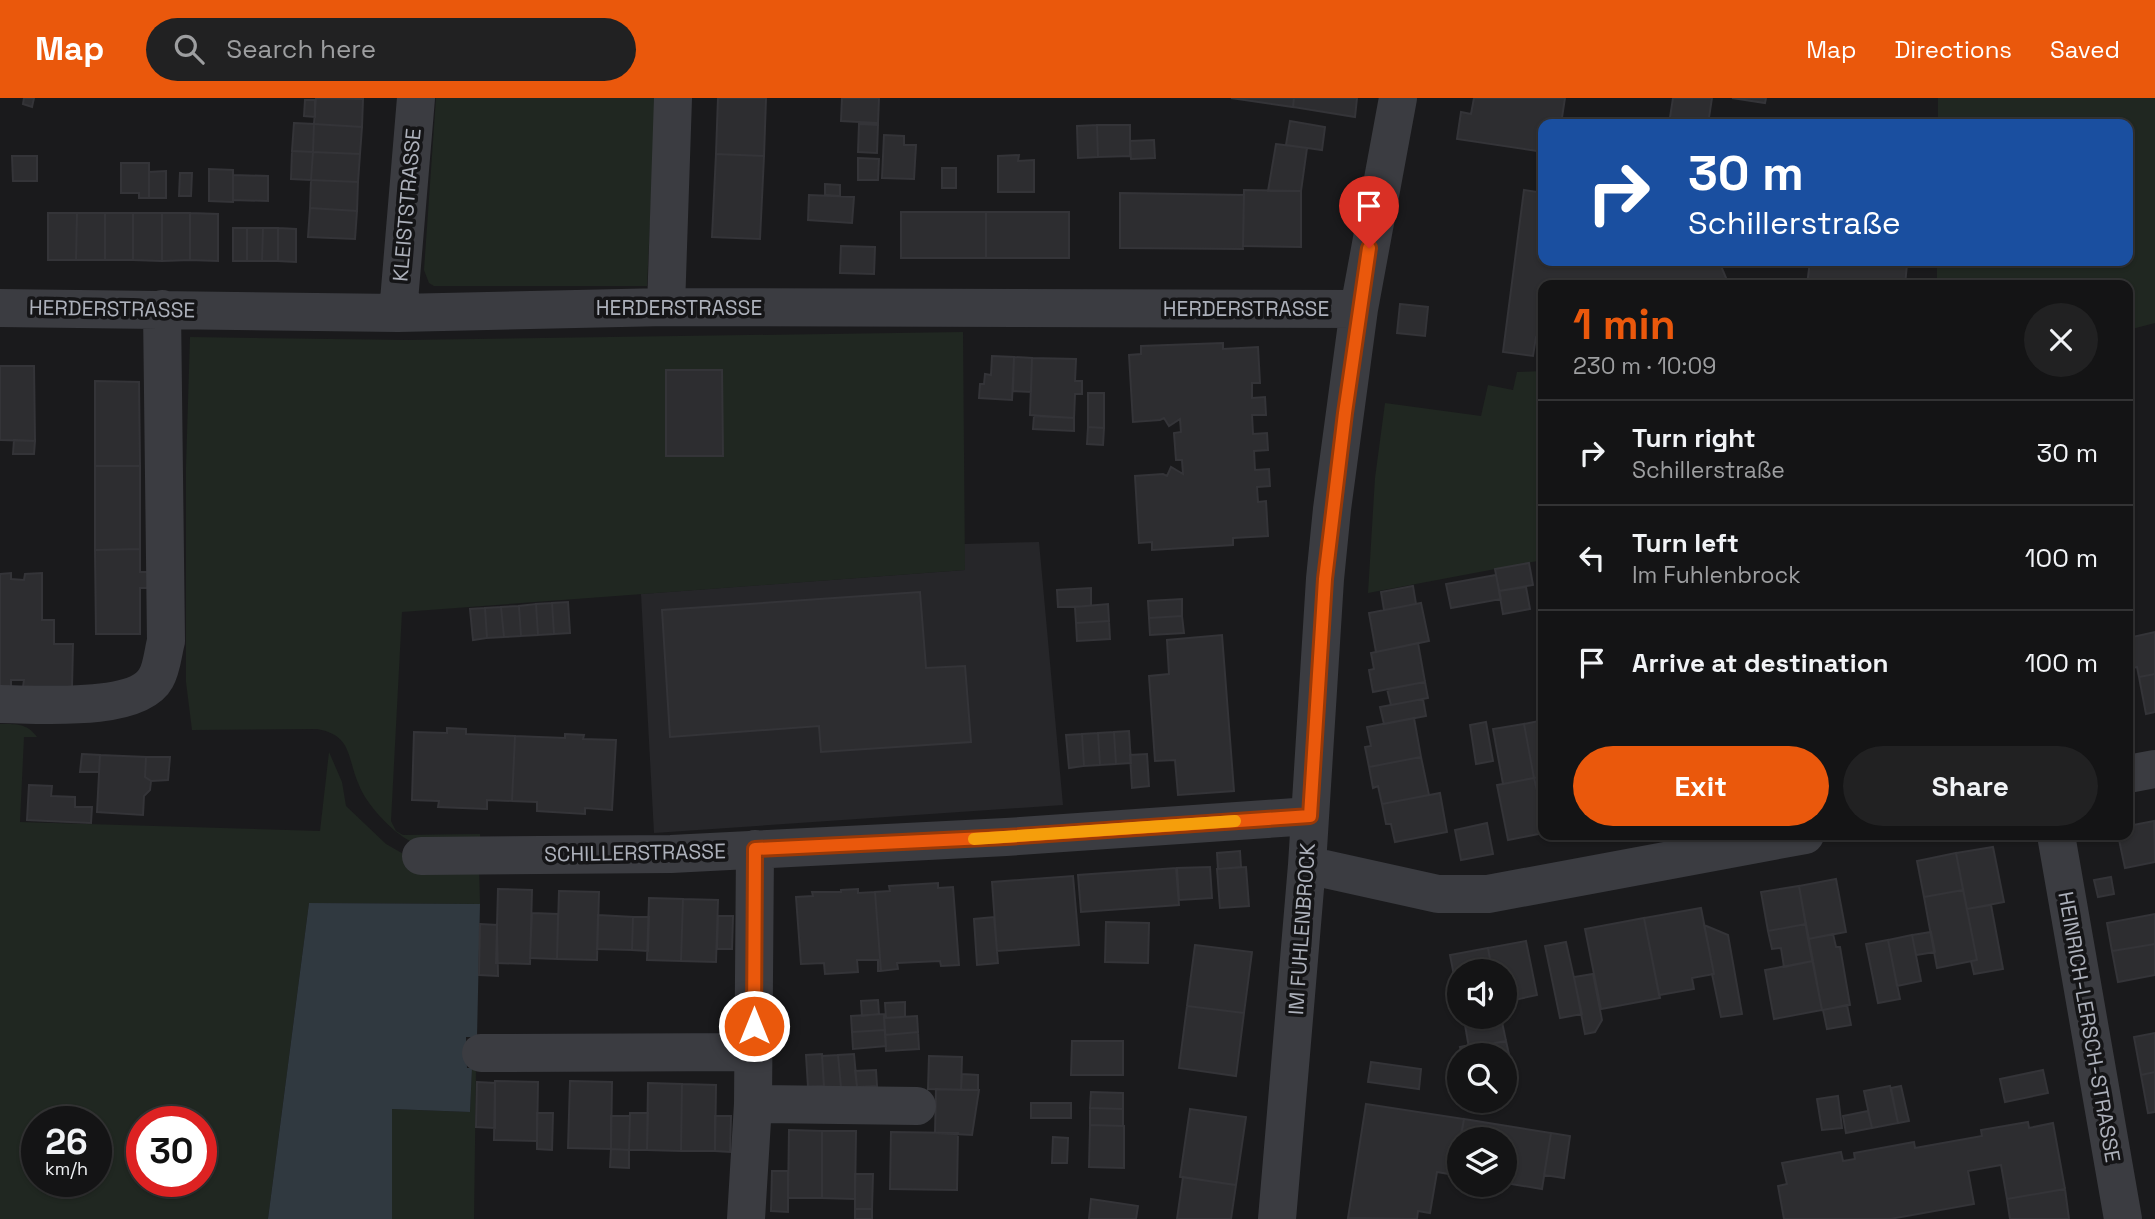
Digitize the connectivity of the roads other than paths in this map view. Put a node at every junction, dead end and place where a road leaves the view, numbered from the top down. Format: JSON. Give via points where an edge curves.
{"nodes":[{"id":1,"x":416,"y":98,"type":"edge"},
{"id":2,"x":673,"y":98,"type":"edge"},
{"id":3,"x":1398,"y":98,"type":"edge"},
{"id":4,"x":666,"y":307,"type":"junction"},
{"id":5,"x":0,"y":308,"type":"edge"},
{"id":6,"x":162,"y":309,"type":"junction"},
{"id":7,"x":1359,"y":309,"type":"junction"},
{"id":8,"x":398,"y":313,"type":"junction"},
{"id":9,"x":0,"y":704,"type":"edge"},
{"id":10,"x":2155,"y":769,"type":"edge"},
{"id":11,"x":2133,"y":773,"type":"edge"},
{"id":12,"x":1310,"y":816,"type":"junction"},
{"id":13,"x":1778,"y":840,"type":"edge"},
{"id":14,"x":2057,"y":840,"type":"edge"},
{"id":15,"x":755,"y":849,"type":"junction"},
{"id":16,"x":421,"y":856,"type":"dead end"},
{"id":17,"x":1307,"y":865,"type":"junction"},
{"id":18,"x":754,"y":1052,"type":"junction"},
{"id":19,"x":481,"y":1054,"type":"dead end"},
{"id":20,"x":753,"y":1104,"type":"junction"},
{"id":21,"x":917,"y":1106,"type":"dead end"},
{"id":22,"x":746,"y":1219,"type":"edge"},
{"id":23,"x":1278,"y":1219,"type":"edge"},
{"id":24,"x":2123,"y":1219,"type":"edge"}],
"edges":[{"from":1,"to":8,"type":"street","name":"KLEISTSTRASSE"},
{"from":2,"to":4,"type":"street"},
{"from":3,"to":7,"type":"street","name":"IM FUHLENBROCK"},
{"from":4,"to":7,"type":"street","name":"HERDERSTRASSE"},
{"from":4,"to":8,"type":"street","name":"HERDERSTRASSE"},
{"from":5,"to":6,"type":"street","name":"HERDERSTRASSE"},
{"from":6,"to":8,"type":"street","name":"HERDERSTRASSE"},
{"from":6,"to":9,"type":"street","via":[[166,641],[156,679],[141,693],[123,700]]},
{"from":7,"to":12,"type":"street","name":"IM FUHLENBROCK","via":[[1325,579]]},
{"from":10,"to":11,"type":"street"},
{"from":12,"to":15,"type":"street","name":"SCHILLERSTRASSE"},
{"from":12,"to":17,"type":"street","name":"IM FUHLENBROCK"},
{"from":13,"to":17,"type":"street","via":[[1488,894],[1438,894]]},
{"from":14,"to":24,"type":"street","name":"HEINRICH-LERSCH-STRASSE"},
{"from":15,"to":16,"type":"street","name":"SCHILLERSTRASSE"},
{"from":15,"to":18,"type":"street"},
{"from":17,"to":23,"type":"street","name":"IM FUHLENBROCK"},
{"from":18,"to":19,"type":"street"},
{"from":18,"to":20,"type":"street"},
{"from":20,"to":21,"type":"street"},
{"from":20,"to":22,"type":"street"}]}
